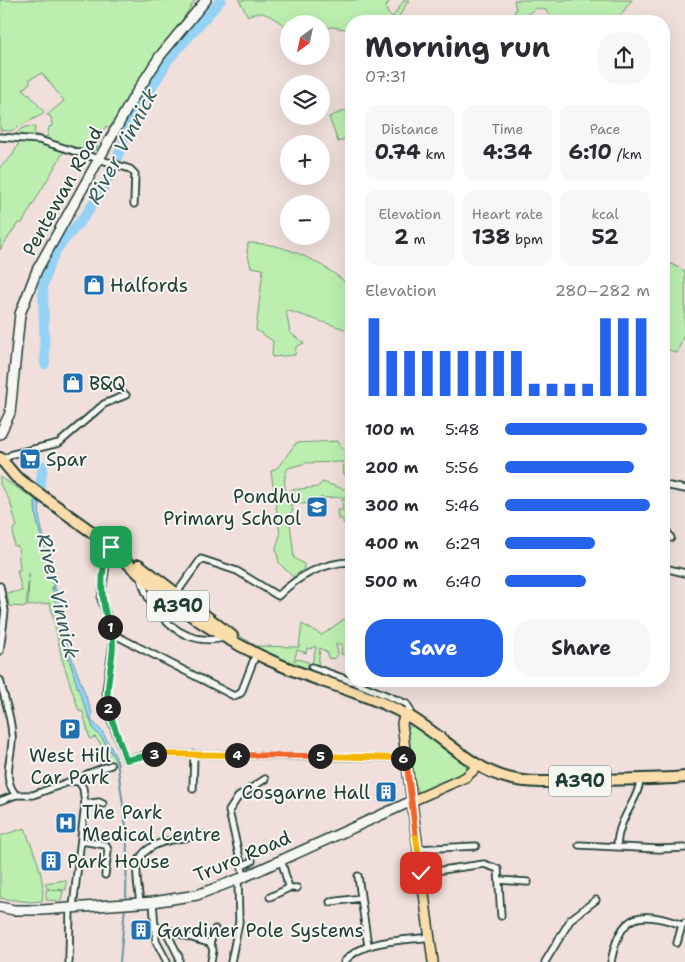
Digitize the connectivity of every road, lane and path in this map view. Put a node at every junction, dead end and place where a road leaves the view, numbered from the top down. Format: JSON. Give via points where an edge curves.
{"nodes":[{"id":1,"x":206,"y":0,"type":"edge"},
{"id":2,"x":0,"y":137,"type":"edge"},
{"id":3,"x":99,"y":159,"type":"junction"},
{"id":4,"x":134,"y":204,"type":"dead end"},
{"id":5,"x":126,"y":394,"type":"dead end"},
{"id":6,"x":3,"y":426,"type":"edge"},
{"id":7,"x":0,"y":434,"type":"edge"},
{"id":8,"x":1,"y":462,"type":"edge"},
{"id":9,"x":670,"y":486,"type":"edge"},
{"id":10,"x":685,"y":489,"type":"edge"},
{"id":11,"x":112,"y":548,"type":"junction"},
{"id":12,"x":345,"y":563,"type":"edge"},
{"id":13,"x":670,"y":569,"type":"edge"},
{"id":14,"x":685,"y":573,"type":"edge"},
{"id":15,"x":140,"y":575,"type":"junction"},
{"id":16,"x":0,"y":586,"type":"edge"},
{"id":17,"x":174,"y":597,"type":"junction"},
{"id":18,"x":114,"y":636,"type":"junction"},
{"id":19,"x":222,"y":638,"type":"junction"},
{"id":20,"x":0,"y":651,"type":"edge"},
{"id":21,"x":254,"y":653,"type":"junction"},
{"id":22,"x":312,"y":667,"type":"dead end"},
{"id":23,"x":345,"y":679,"type":"edge"},
{"id":24,"x":0,"y":680,"type":"edge"},
{"id":25,"x":345,"y":686,"type":"edge"},
{"id":26,"x":351,"y":687,"type":"edge"},
{"id":27,"x":358,"y":687,"type":"edge"},
{"id":28,"x":360,"y":689,"type":"junction"},
{"id":29,"x":407,"y":715,"type":"junction"},
{"id":30,"x":194,"y":754,"type":"junction"},
{"id":31,"x":406,"y":758,"type":"junction"},
{"id":32,"x":111,"y":765,"type":"dead end"},
{"id":33,"x":479,"y":765,"type":"junction"},
{"id":34,"x":685,"y":778,"type":"edge"},
{"id":35,"x":265,"y":779,"type":"dead end"},
{"id":36,"x":640,"y":779,"type":"junction"},
{"id":37,"x":79,"y":782,"type":"junction"},
{"id":38,"x":194,"y":789,"type":"dead end"},
{"id":39,"x":16,"y":795,"type":"junction"},
{"id":40,"x":412,"y":801,"type":"junction"},
{"id":41,"x":0,"y":802,"type":"edge"},
{"id":42,"x":85,"y":804,"type":"junction"},
{"id":43,"x":103,"y":804,"type":"dead end"},
{"id":44,"x":205,"y":835,"type":"dead end"},
{"id":45,"x":81,"y":841,"type":"junction"},
{"id":46,"x":579,"y":845,"type":"dead end"},
{"id":47,"x":476,"y":846,"type":"dead end"},
{"id":48,"x":616,"y":846,"type":"junction"},
{"id":49,"x":685,"y":848,"type":"edge"},
{"id":50,"x":417,"y":849,"type":"junction"},
{"id":51,"x":281,"y":860,"type":"junction"},
{"id":52,"x":252,"y":861,"type":"dead end"},
{"id":53,"x":242,"y":866,"type":"junction"},
{"id":54,"x":421,"y":873,"type":"junction"},
{"id":55,"x":105,"y":875,"type":"dead end"},
{"id":56,"x":358,"y":876,"type":"dead end"},
{"id":57,"x":241,"y":879,"type":"junction"},
{"id":58,"x":499,"y":880,"type":"junction"},
{"id":59,"x":528,"y":882,"type":"dead end"},
{"id":60,"x":289,"y":888,"type":"junction"},
{"id":61,"x":298,"y":888,"type":"dead end"},
{"id":62,"x":270,"y":897,"type":"dead end"},
{"id":63,"x":361,"y":898,"type":"junction"},
{"id":64,"x":596,"y":900,"type":"dead end"},
{"id":65,"x":153,"y":902,"type":"junction"},
{"id":66,"x":330,"y":902,"type":"dead end"},
{"id":67,"x":136,"y":904,"type":"junction"},
{"id":68,"x":0,"y":907,"type":"edge"},
{"id":69,"x":72,"y":907,"type":"junction"},
{"id":70,"x":501,"y":916,"type":"dead end"},
{"id":71,"x":683,"y":924,"type":"edge"},
{"id":72,"x":155,"y":926,"type":"junction"},
{"id":73,"x":165,"y":929,"type":"junction"},
{"id":74,"x":215,"y":929,"type":"dead end"},
{"id":75,"x":430,"y":937,"type":"junction"},
{"id":76,"x":210,"y":943,"type":"junction"},
{"id":77,"x":676,"y":943,"type":"dead end"},
{"id":78,"x":368,"y":946,"type":"junction"},
{"id":79,"x":69,"y":962,"type":"edge"},
{"id":80,"x":167,"y":962,"type":"edge"},
{"id":81,"x":179,"y":962,"type":"edge"},
{"id":82,"x":211,"y":962,"type":"edge"},
{"id":83,"x":231,"y":962,"type":"edge"},
{"id":84,"x":344,"y":962,"type":"edge"},
{"id":85,"x":433,"y":962,"type":"edge"},
{"id":86,"x":545,"y":962,"type":"edge"},
{"id":87,"x":611,"y":962,"type":"edge"}],
"edges":[{"from":1,"to":3,"type":"main road","name":"Pentewan Road","via":[[160,56]]},
{"from":2,"to":3,"type":"street","via":[[39,140]]},
{"from":3,"to":4,"type":"street","via":[[130,169],[135,174]]},
{"from":3,"to":6,"type":"main road","name":"Pentewan Road","via":[[46,251],[26,294],[19,321],[15,375]]},
{"from":5,"to":8,"type":"street","via":[[104,404],[66,439],[13,454]]},
{"from":6,"to":7,"type":"main road","name":"Pentewan Road"},
{"from":8,"to":11,"type":"highway","number":"A390","via":[[16,477]]},
{"from":9,"to":10,"type":"street"},
{"from":11,"to":15,"type":"highway","number":"A390"},
{"from":11,"to":17,"type":"highway","number":"A390","via":[[134,561]]},
{"from":11,"to":18,"type":"street","via":[[106,556],[101,599]]},
{"from":12,"to":17,"type":"street","via":[[308,572],[278,596],[237,571],[201,559]]},
{"from":13,"to":14,"type":"street"},
{"from":15,"to":17,"type":"highway","number":"A390"},
{"from":15,"to":19,"type":"street","via":[[149,602],[169,625],[194,636]]},
{"from":16,"to":20,"type":"street","via":[[5,611]]},
{"from":17,"to":19,"type":"highway","number":"A390"},
{"from":17,"to":21,"type":"highway","number":"A390"},
{"from":18,"to":21,"type":"street","via":[[234,696],[241,692]]},
{"from":18,"to":30,"type":"street","via":[[107,698],[109,715],[126,760],[145,754]]},
{"from":19,"to":21,"type":"highway","number":"A390"},
{"from":21,"to":25,"type":"highway","number":"A390","via":[[312,678]]},
{"from":22,"to":23,"type":"street"},
{"from":24,"to":39,"type":"street","via":[[12,733],[6,762],[9,783]]},
{"from":26,"to":28,"type":"highway","number":"A390"},
{"from":27,"to":28,"type":"street"},
{"from":28,"to":29,"type":"highway","number":"A390"},
{"from":29,"to":31,"type":"main road","via":[[402,722]]},
{"from":29,"to":33,"type":"highway","number":"A390"},
{"from":30,"to":31,"type":"street"},
{"from":30,"to":38,"type":"street"},
{"from":31,"to":40,"type":"main road"},
{"from":32,"to":37,"type":"street","via":[[87,774]]},
{"from":33,"to":36,"type":"highway","number":"A390","via":[[498,775],[518,780]]},
{"from":33,"to":40,"type":"main road","name":"Truro Road","via":[[466,777]]},
{"from":34,"to":36,"type":"highway","number":"A390"},
{"from":35,"to":53,"type":"street","via":[[238,797],[229,811]]},
{"from":36,"to":48,"type":"street","via":[[638,791],[619,828]]},
{"from":37,"to":39,"type":"street","via":[[71,781],[33,795]]},
{"from":37,"to":42,"type":"street"},
{"from":39,"to":41,"type":"street"},
{"from":40,"to":50,"type":"main road"},
{"from":40,"to":51,"type":"main road","name":"Truro Road"},
{"from":42,"to":43,"type":"street"},
{"from":42,"to":45,"type":"street"},
{"from":44,"to":67,"type":"street","via":[[165,842],[147,850],[137,870]]},
{"from":45,"to":55,"type":"street","via":[[106,845]]},
{"from":45,"to":69,"type":"street"},
{"from":46,"to":48,"type":"street"},
{"from":47,"to":50,"type":"street"},
{"from":48,"to":49,"type":"street"},
{"from":50,"to":54,"type":"main road"},
{"from":51,"to":57,"type":"main road","name":"Truro Road"},
{"from":51,"to":60,"type":"street"},
{"from":52,"to":53,"type":"street"},
{"from":53,"to":57,"type":"street"},
{"from":54,"to":58,"type":"street","via":[[484,864],[498,869]]},
{"from":54,"to":75,"type":"main road"},
{"from":56,"to":63,"type":"street"},
{"from":57,"to":65,"type":"main road","name":"Truro Road","via":[[197,895]]},
{"from":57,"to":83,"type":"street","via":[[239,922]]},
{"from":58,"to":59,"type":"street"},
{"from":58,"to":70,"type":"street"},
{"from":60,"to":61,"type":"street"},
{"from":60,"to":62,"type":"street"},
{"from":63,"to":66,"type":"street"},
{"from":63,"to":78,"type":"street"},
{"from":64,"to":86,"type":"street","via":[[571,919]]},
{"from":65,"to":67,"type":"main road","name":"Truro Road"},
{"from":65,"to":72,"type":"street"},
{"from":67,"to":69,"type":"main road","name":"Truro Road"},
{"from":68,"to":69,"type":"main road","name":"Truro Road","via":[[26,910]]},
{"from":69,"to":79,"type":"street"},
{"from":71,"to":77,"type":"street"},
{"from":71,"to":87,"type":"street","via":[[659,917],[634,918],[620,932]]},
{"from":72,"to":73,"type":"street"},
{"from":72,"to":80,"type":"street","via":[[156,941]]},
{"from":73,"to":76,"type":"street","via":[[188,939]]},
{"from":73,"to":81,"type":"street"},
{"from":74,"to":76,"type":"street"},
{"from":75,"to":78,"type":"street"},
{"from":75,"to":85,"type":"main road"},
{"from":76,"to":82,"type":"street","via":[[213,950]]},
{"from":78,"to":84,"type":"street","via":[[348,956]]}]}
